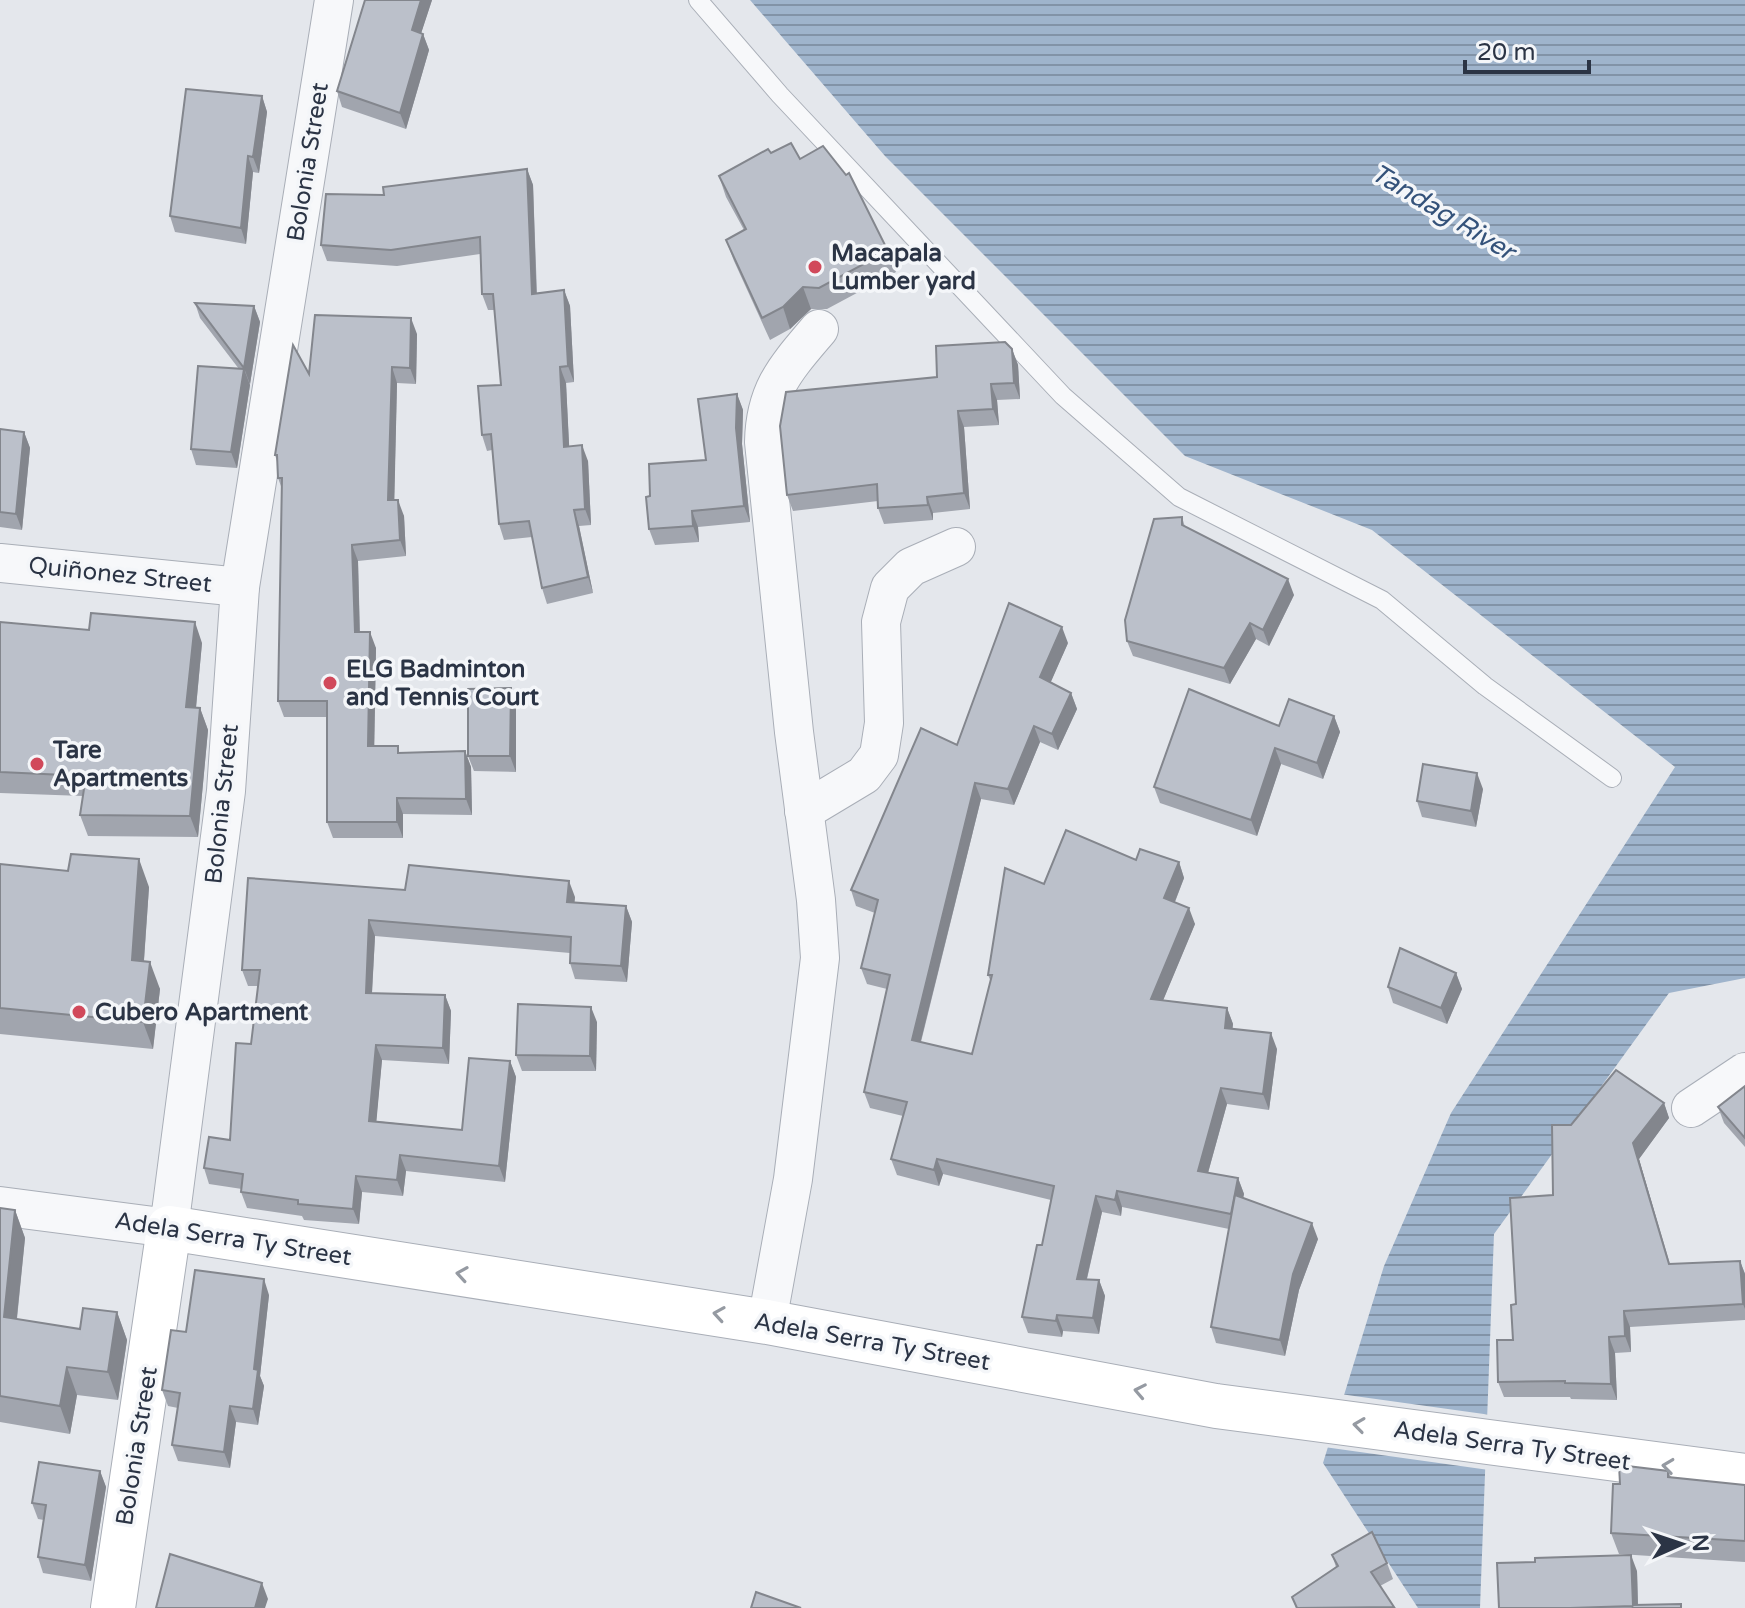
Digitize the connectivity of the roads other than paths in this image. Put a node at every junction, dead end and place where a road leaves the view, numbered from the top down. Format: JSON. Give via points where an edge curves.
{"nodes":[{"id":1,"x":334,"y":0,"type":"edge"},
{"id":2,"x":698,"y":0,"type":"edge"},
{"id":3,"x":819,"y":329,"type":"dead end"},
{"id":4,"x":956,"y":547,"type":"dead end"},
{"id":5,"x":0,"y":563,"type":"edge"},
{"id":6,"x":240,"y":587,"type":"junction"},
{"id":7,"x":1612,"y":778,"type":"dead end"},
{"id":8,"x":804,"y":811,"type":"junction"},
{"id":9,"x":1745,"y":1072,"type":"edge"},
{"id":10,"x":1691,"y":1108,"type":"dead end"},
{"id":11,"x":0,"y":1206,"type":"edge"},
{"id":12,"x":169,"y":1228,"type":"junction"},
{"id":13,"x":767,"y":1322,"type":"junction"},
{"id":14,"x":1745,"y":1476,"type":"edge"},
{"id":15,"x":113,"y":1608,"type":"edge"}],
"edges":[{"from":1,"to":6,"type":"street","name":"Bolonia Street"},
{"from":2,"to":7,"type":"lane","via":[[780,95],[1063,396],[1179,497],[1382,600],[1485,686]]},
{"from":3,"to":8,"type":"street","via":[[772,393],[764,442]]},
{"from":4,"to":8,"type":"street","via":[[911,567],[890,588],[881,622],[884,723],[879,755],[864,775]]},
{"from":5,"to":6,"type":"street","name":"Quiñonez Street"},
{"from":6,"to":12,"type":"street","name":"Bolonia Street","via":[[226,791]]},
{"from":8,"to":13,"type":"street","via":[[820,958],[793,1179]]},
{"from":9,"to":10,"type":"street"},
{"from":11,"to":12,"type":"street","name":"Adela Serra Ty Street"},
{"from":13,"to":12,"type":"main road","name":"Adela Serra Ty Street","one_way":true},
{"from":12,"to":15,"type":"main road","name":"Bolonia Street"},
{"from":14,"to":13,"type":"main road","name":"Adela Serra Ty Street","one_way":true,"via":[[1216,1406]]}]}
